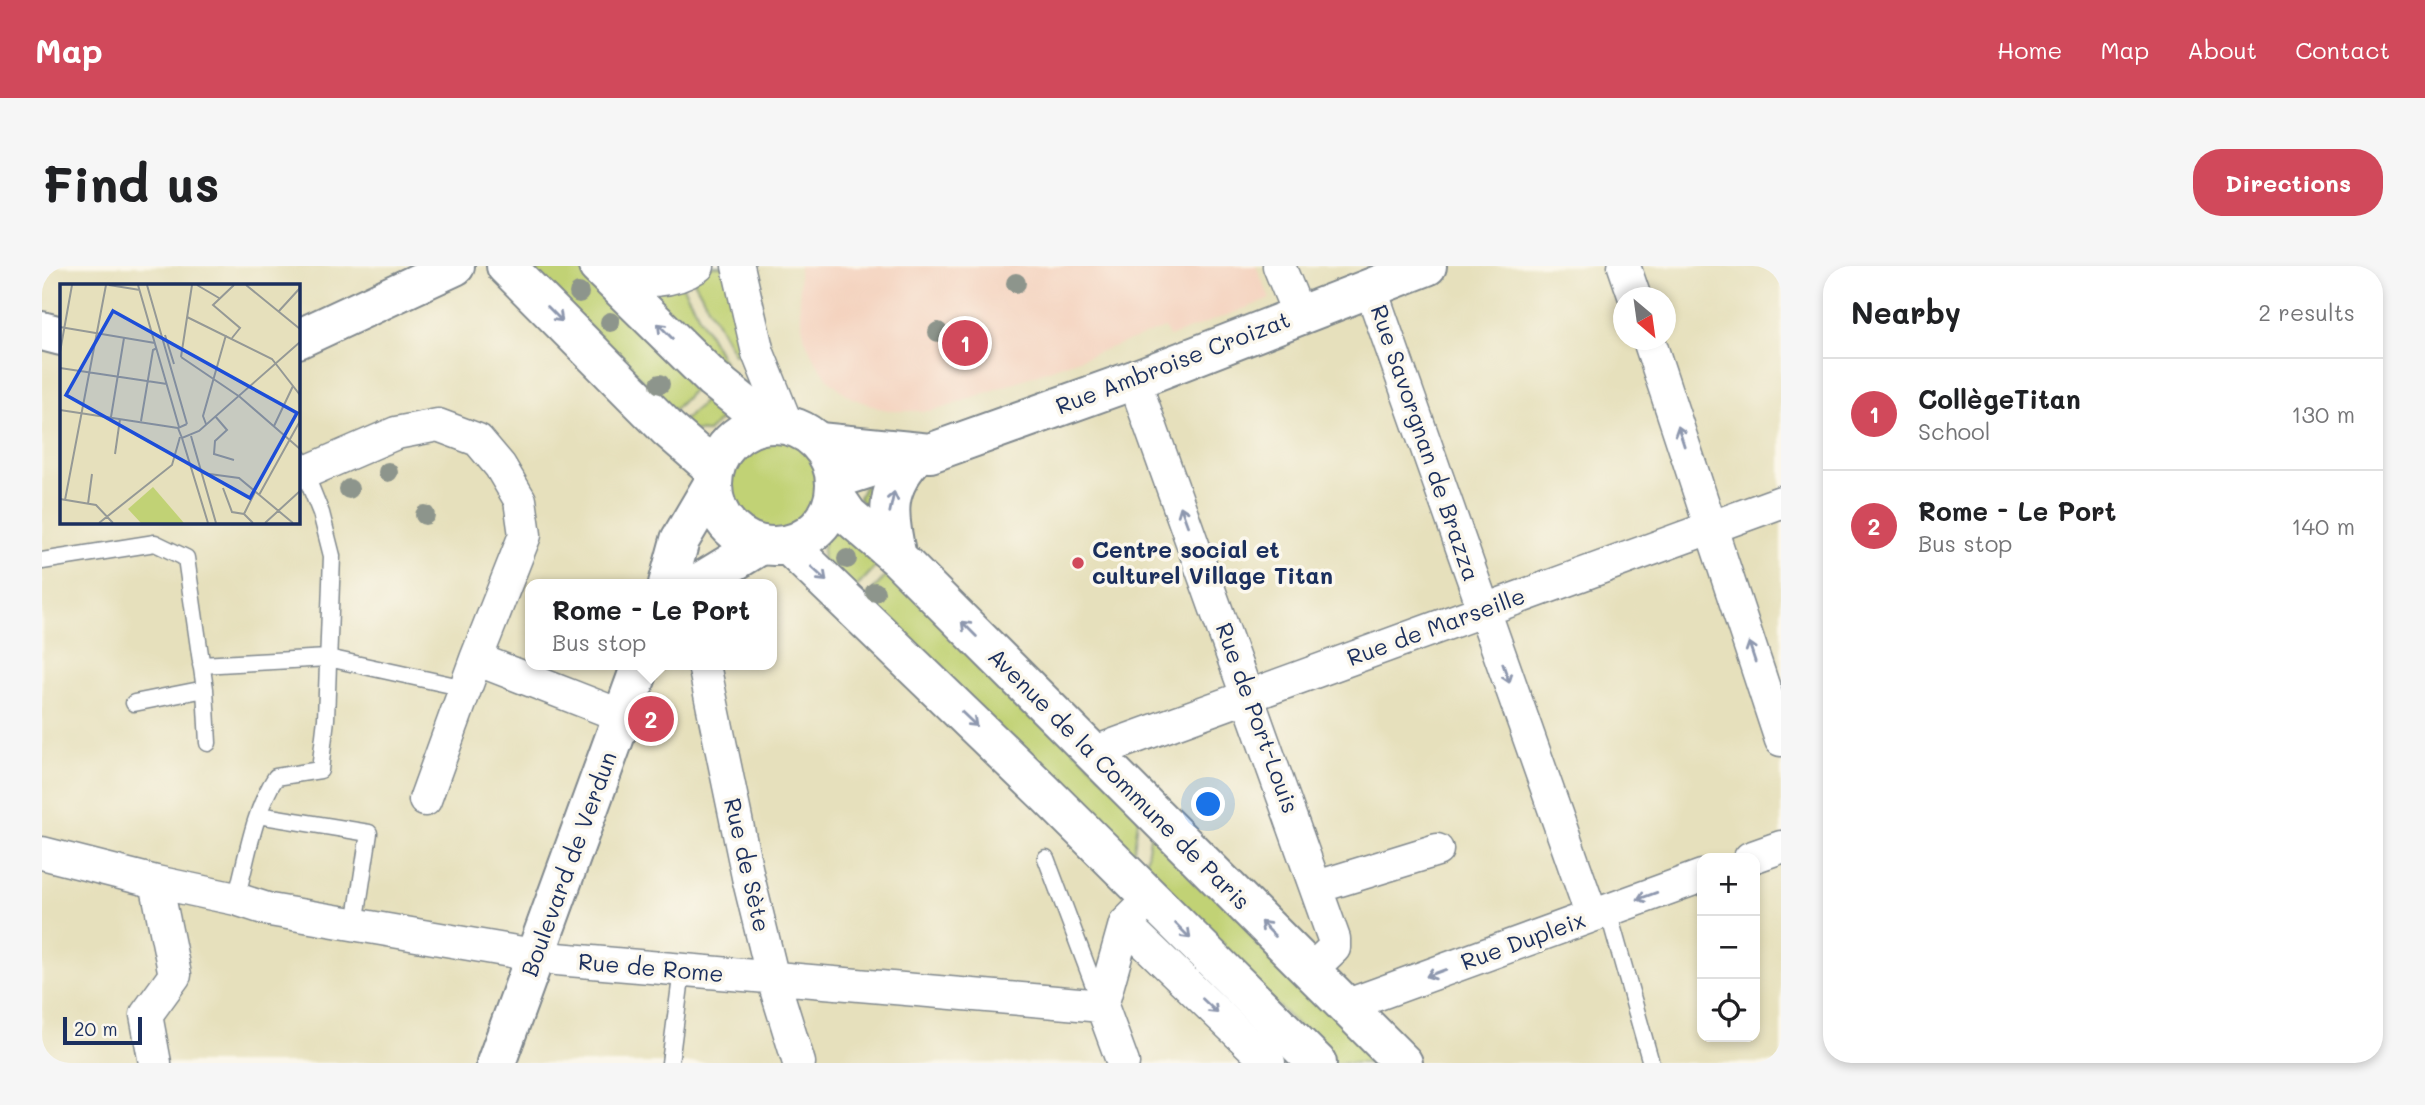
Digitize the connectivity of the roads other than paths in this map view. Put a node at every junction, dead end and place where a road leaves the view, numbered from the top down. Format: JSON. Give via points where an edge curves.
{"nodes":[{"id":1,"x":455,"y":266,"type":"edge"},
{"id":2,"x":506,"y":266,"type":"edge"},
{"id":3,"x":698,"y":266,"type":"edge"},
{"id":4,"x":738,"y":266,"type":"edge"},
{"id":5,"x":1279,"y":266,"type":"edge"},
{"id":6,"x":1427,"y":266,"type":"edge"},
{"id":7,"x":1624,"y":266,"type":"edge"},
{"id":8,"x":603,"y":271,"type":"edge"},
{"id":9,"x":1631,"y":287,"type":"edge"},
{"id":10,"x":1370,"y":288,"type":"junction"},
{"id":11,"x":1299,"y":315,"type":"junction"},
{"id":12,"x":42,"y":331,"type":"edge"},
{"id":13,"x":60,"y":336,"type":"edge"},
{"id":14,"x":299,"y":339,"type":"edge"},
{"id":15,"x":1652,"y":350,"type":"edge"},
{"id":16,"x":1134,"y":380,"type":"junction"},
{"id":17,"x":792,"y":430,"type":"junction"},
{"id":18,"x":917,"y":454,"type":"junction"},
{"id":19,"x":302,"y":464,"type":"edge"},
{"id":20,"x":714,"y":477,"type":"junction"},
{"id":21,"x":835,"y":487,"type":"junction"},
{"id":22,"x":1781,"y":502,"type":"edge"},
{"id":23,"x":1711,"y":528,"type":"junction"},
{"id":24,"x":775,"y":545,"type":"junction"},
{"id":25,"x":897,"y":557,"type":"junction"},
{"id":26,"x":42,"y":561,"type":"edge"},
{"id":27,"x":669,"y":579,"type":"edge"},
{"id":28,"x":707,"y":579,"type":"edge"},
{"id":29,"x":1483,"y":609,"type":"junction"},
{"id":30,"x":328,"y":658,"type":"junction"},
{"id":31,"x":201,"y":665,"type":"junction"},
{"id":32,"x":639,"y":670,"type":"edge"},
{"id":33,"x":705,"y":670,"type":"edge"},
{"id":34,"x":470,"y":673,"type":"junction"},
{"id":35,"x":205,"y":689,"type":"junction"},
{"id":36,"x":1248,"y":695,"type":"junction"},
{"id":37,"x":134,"y":703,"type":"dead end"},
{"id":38,"x":622,"y":716,"type":"junction"},
{"id":39,"x":1781,"y":740,"type":"edge"},
{"id":40,"x":208,"y":743,"type":"dead end"},
{"id":41,"x":1093,"y":754,"type":"junction"},
{"id":42,"x":425,"y":800,"type":"dead end"},
{"id":43,"x":258,"y":815,"type":"junction"},
{"id":44,"x":1781,"y":847,"type":"edge"},
{"id":45,"x":1437,"y":850,"type":"dead end"},
{"id":46,"x":42,"y":853,"type":"edge"},
{"id":47,"x":1760,"y":855,"type":"edge"},
{"id":48,"x":1046,"y":858,"type":"dead end"},
{"id":49,"x":1697,"y":878,"type":"edge"},
{"id":50,"x":156,"y":882,"type":"junction"},
{"id":51,"x":1317,"y":887,"type":"junction"},
{"id":52,"x":236,"y":899,"type":"junction"},
{"id":53,"x":1137,"y":911,"type":"junction"},
{"id":54,"x":1600,"y":913,"type":"junction"},
{"id":55,"x":355,"y":926,"type":"junction"},
{"id":56,"x":536,"y":957,"type":"junction"},
{"id":57,"x":682,"y":970,"type":"junction"},
{"id":58,"x":1311,"y":971,"type":"junction"},
{"id":59,"x":774,"y":979,"type":"junction"},
{"id":60,"x":1102,"y":1006,"type":"junction"},
{"id":61,"x":1345,"y":1006,"type":"junction"},
{"id":62,"x":156,"y":1063,"type":"edge"},
{"id":63,"x":496,"y":1063,"type":"edge"},
{"id":64,"x":670,"y":1063,"type":"edge"},
{"id":65,"x":799,"y":1063,"type":"edge"},
{"id":66,"x":1123,"y":1063,"type":"edge"},
{"id":67,"x":1269,"y":1063,"type":"edge"},
{"id":68,"x":1317,"y":1063,"type":"edge"},
{"id":69,"x":1404,"y":1063,"type":"edge"},
{"id":70,"x":1651,"y":1063,"type":"edge"}],
"edges":[{"from":1,"to":14,"type":"main road"},
{"from":2,"to":20,"type":"main road","one_way":true},
{"from":3,"to":8,"type":"street","via":[[684,275],[653,281]]},
{"from":4,"to":17,"type":"street","via":[[758,353]]},
{"from":5,"to":11,"type":"street"},
{"from":6,"to":10,"type":"main road","name":"Rue Ambroise Croizat"},
{"from":7,"to":9,"type":"street"},
{"from":17,"to":8,"type":"main road","one_way":true,"via":[[713,379]]},
{"from":10,"to":11,"type":"main road","name":"Rue Ambroise Croizat"},
{"from":10,"to":29,"type":"street","name":"Rue Savorgnan de Brazza"},
{"from":11,"to":16,"type":"main road","name":"Rue Ambroise Croizat"},
{"from":12,"to":13,"type":"main road"},
{"from":23,"to":15,"type":"street","one_way":true},
{"from":16,"to":18,"type":"main road","name":"Rue Ambroise Croizat"},
{"from":36,"to":16,"type":"street","name":"Rue de Port-Louis","one_way":true},
{"from":17,"to":18,"type":"main road","name":"Rue Ambroise Croizat"},
{"from":17,"to":20,"type":"main road","via":[[745,431],[726,447]]},
{"from":17,"to":21,"type":"main road","via":[[831,459]]},
{"from":18,"to":21,"type":"main road","name":"Rue Ambroise Croizat"},
{"from":25,"to":18,"type":"main road","one_way":true,"via":[[888,505],[902,469]]},
{"from":19,"to":30,"type":"lane","via":[[332,556]]},
{"from":19,"to":34,"type":"street","via":[[396,433],[438,425],[478,440],[500,466],[520,500],[525,535]]},
{"from":20,"to":24,"type":"main road","via":[[716,505],[726,523],[742,537]]},
{"from":20,"to":27,"type":"main road","via":[[680,540]]},
{"from":21,"to":24,"type":"main road","via":[[826,518],[810,535]]},
{"from":21,"to":25,"type":"main road","name":"Avenue de la Commune de Paris","via":[[848,515]]},
{"from":22,"to":23,"type":"street","name":"Rue de Marseille"},
{"from":23,"to":29,"type":"street","name":"Rue de Marseille"},
{"from":39,"to":23,"type":"street","one_way":true},
{"from":24,"to":28,"type":"main road"},
{"from":24,"to":53,"type":"main road","one_way":true},
{"from":41,"to":25,"type":"main road","name":"Avenue de la Commune de Paris","one_way":true},
{"from":26,"to":31,"type":"lane","via":[[155,543],[186,558]]},
{"from":29,"to":36,"type":"street","name":"Rue de Marseille"},
{"from":29,"to":54,"type":"street","name":"Rue Savorgnan de Brazza","one_way":true},
{"from":30,"to":31,"type":"lane"},
{"from":30,"to":34,"type":"lane"},
{"from":30,"to":43,"type":"lane","via":[[320,770],[276,777]]},
{"from":31,"to":35,"type":"lane"},
{"from":32,"to":38,"type":"main road","name":"Boulevard de Verdun"},
{"from":33,"to":59,"type":"street","name":"Rue de Sète"},
{"from":34,"to":38,"type":"street"},
{"from":34,"to":42,"type":"street"},
{"from":35,"to":37,"type":"lane"},
{"from":35,"to":40,"type":"lane"},
{"from":36,"to":41,"type":"street","name":"Rue de Marseille"},
{"from":36,"to":51,"type":"street","name":"Rue de Port-Louis"},
{"from":38,"to":56,"type":"main road","name":"Boulevard de Verdun"},
{"from":58,"to":41,"type":"main road","name":"Avenue de la Commune de Paris","one_way":true},
{"from":43,"to":52,"type":"lane"},
{"from":43,"to":55,"type":"lane","via":[[369,833]]},
{"from":44,"to":47,"type":"street"},
{"from":45,"to":51,"type":"street"},
{"from":46,"to":50,"type":"street","name":"Rue de Rome"},
{"from":48,"to":60,"type":"lane"},
{"from":49,"to":54,"type":"street","name":"Rue Dupleix","one_way":true},
{"from":50,"to":52,"type":"street","name":"Rue de Rome"},
{"from":50,"to":62,"type":"street","via":[[175,975],[146,1015]]},
{"from":51,"to":58,"type":"street","name":"Rue de Port-Louis","via":[[1334,948]]},
{"from":52,"to":55,"type":"street","name":"Rue de Rome"},
{"from":53,"to":60,"type":"street"},
{"from":53,"to":67,"type":"street","one_way":true},
{"from":53,"to":68,"type":"main road","one_way":true},
{"from":54,"to":61,"type":"street","name":"Rue Dupleix","one_way":true},
{"from":54,"to":70,"type":"lane"},
{"from":55,"to":56,"type":"street","name":"Rue de Rome"},
{"from":56,"to":57,"type":"street","name":"Rue de Rome"},
{"from":56,"to":63,"type":"main road","name":"Boulevard de Verdun"},
{"from":57,"to":59,"type":"street","name":"Rue de Rome"},
{"from":57,"to":64,"type":"lane"},
{"from":58,"to":61,"type":"main road","name":"Avenue de la Commune de Paris"},
{"from":59,"to":60,"type":"street","name":"Rue de Rome"},
{"from":59,"to":65,"type":"street","name":"Rue de Sète"},
{"from":60,"to":66,"type":"street"},
{"from":61,"to":69,"type":"main road","name":"Avenue de la Commune de Paris"}]}
